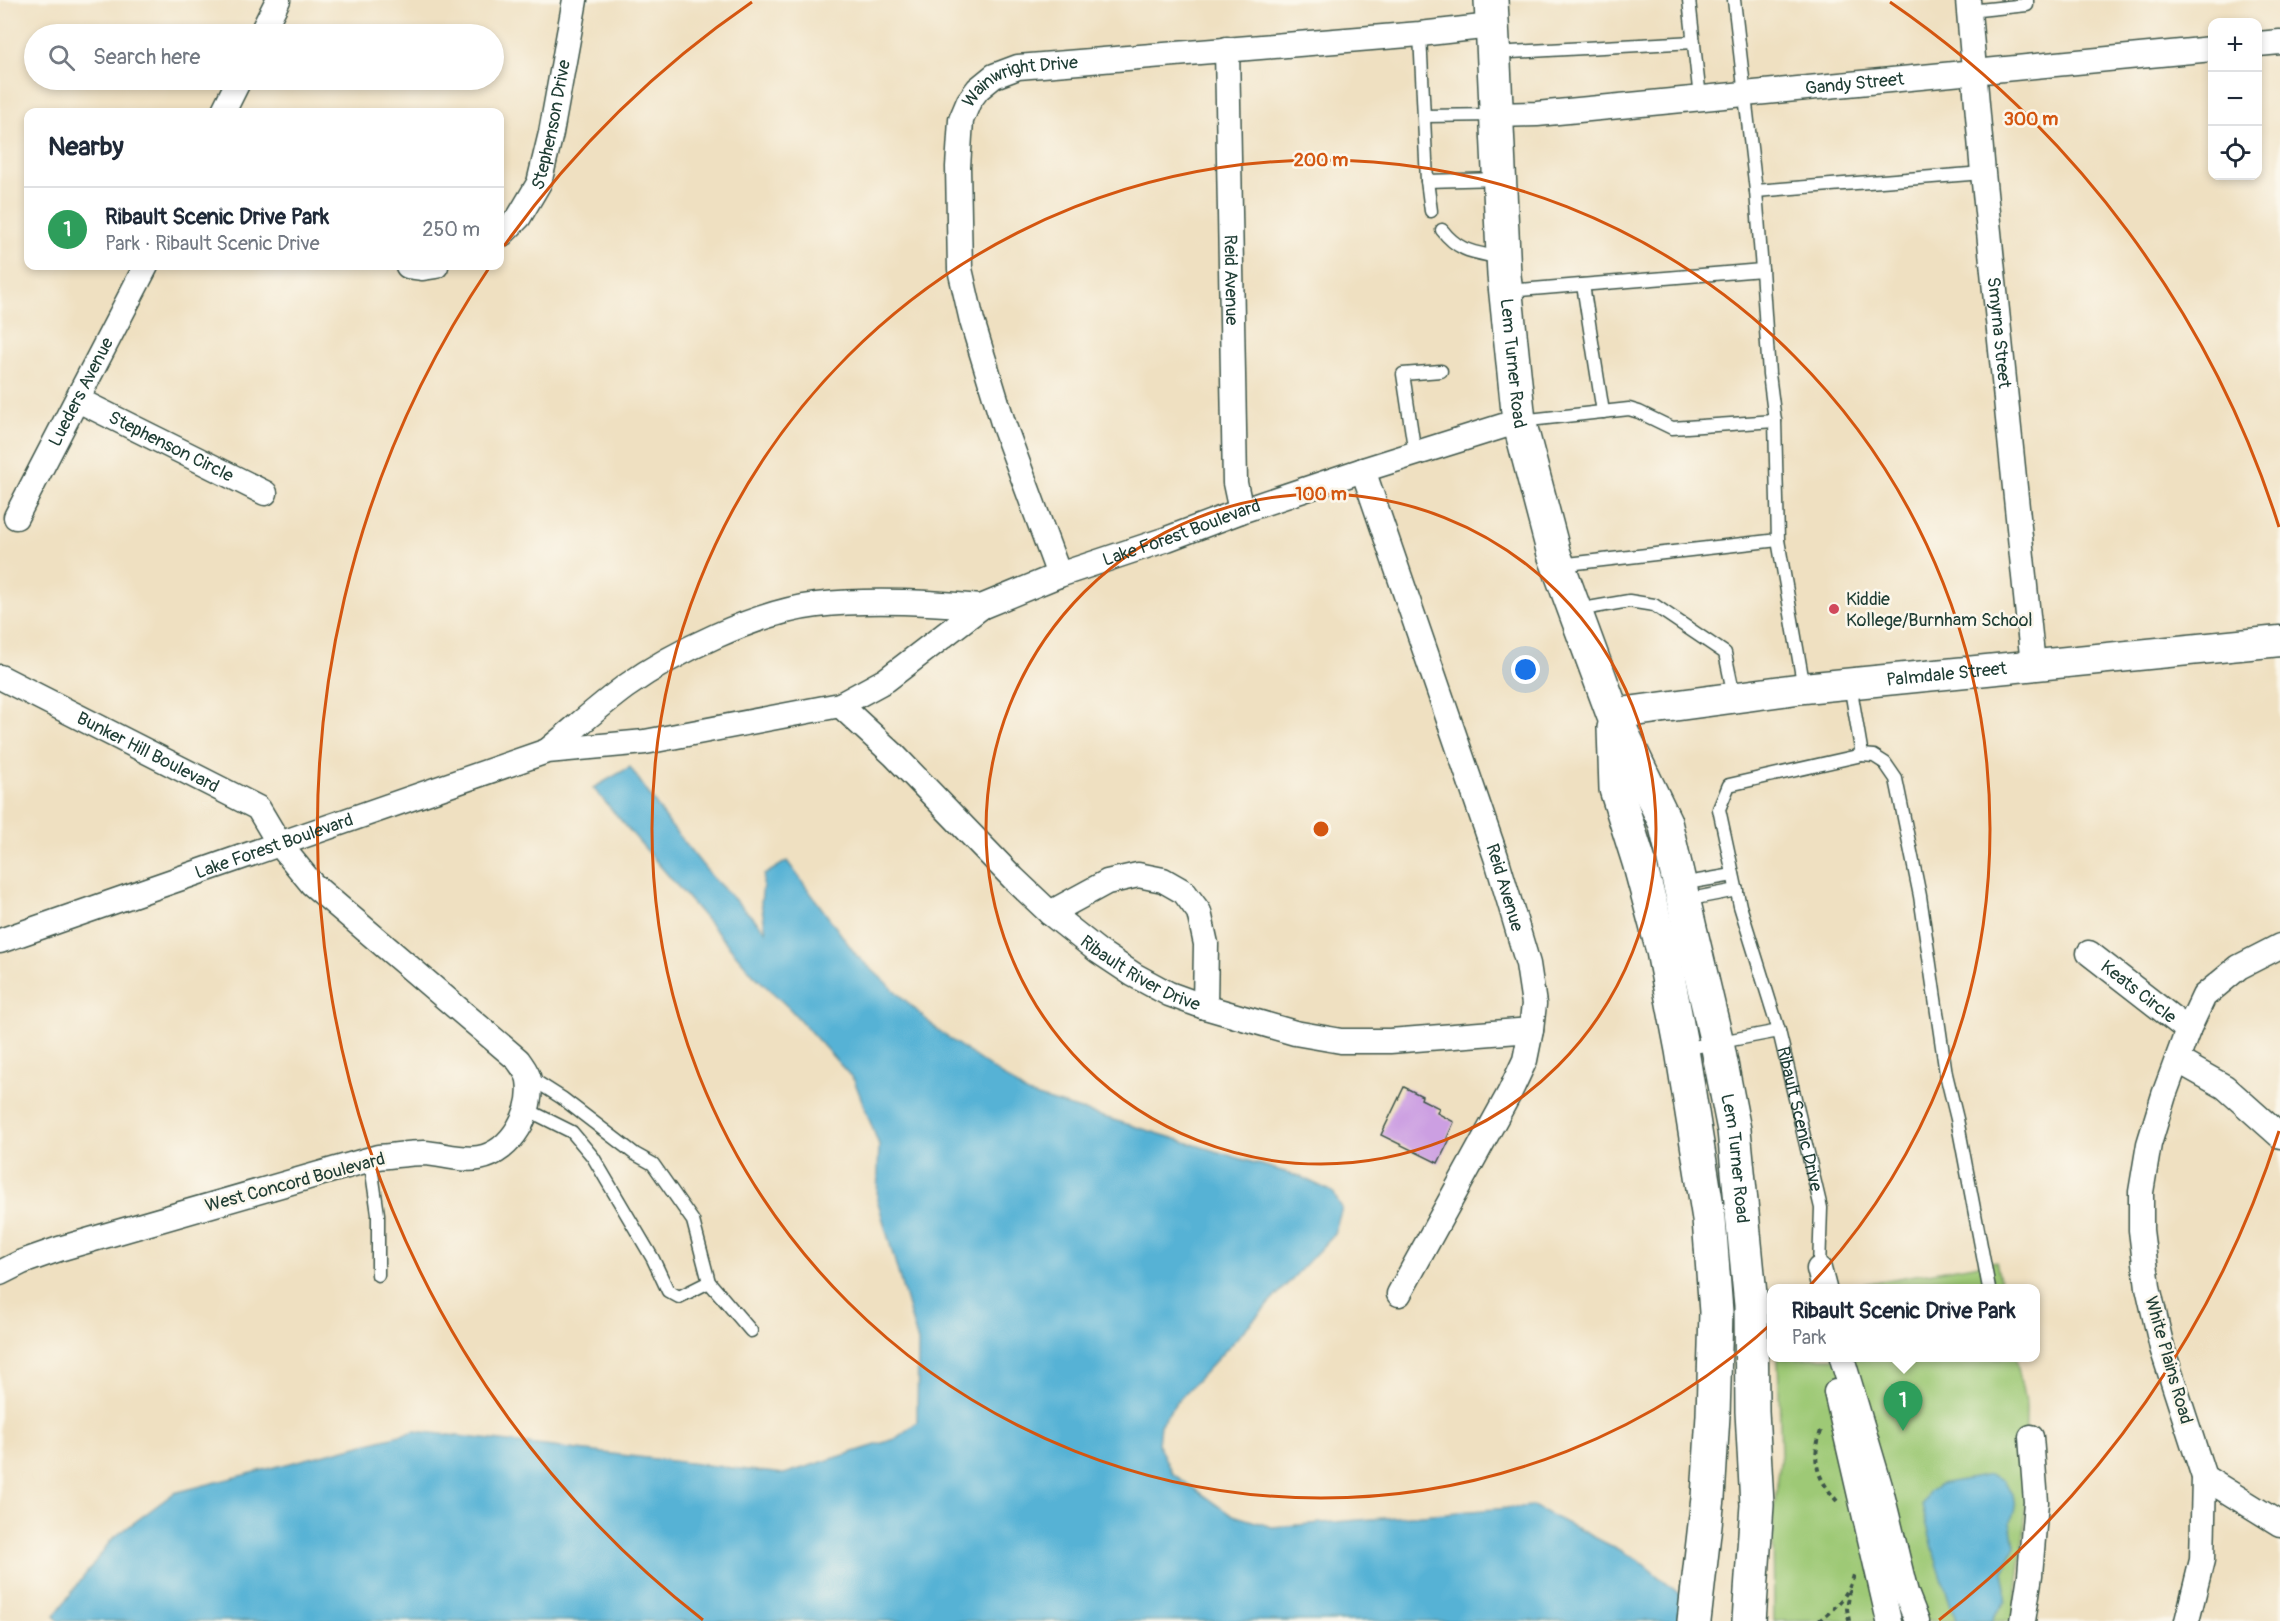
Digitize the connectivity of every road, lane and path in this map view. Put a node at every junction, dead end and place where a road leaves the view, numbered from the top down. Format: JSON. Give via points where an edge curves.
{"nodes":[{"id":1,"x":278,"y":0,"type":"edge"},
{"id":2,"x":575,"y":0,"type":"edge"},
{"id":3,"x":1689,"y":0,"type":"edge"},
{"id":4,"x":1734,"y":0,"type":"edge"},
{"id":5,"x":2027,"y":0,"type":"edge"},
{"id":6,"x":1968,"y":5,"type":"edge"},
{"id":7,"x":266,"y":24,"type":"edge"},
{"id":8,"x":1492,"y":26,"type":"edge"},
{"id":9,"x":1420,"y":34,"type":"junction"},
{"id":10,"x":1694,"y":42,"type":"junction"},
{"id":11,"x":2280,"y":42,"type":"edge"},
{"id":12,"x":2262,"y":44,"type":"edge"},
{"id":13,"x":2208,"y":49,"type":"edge"},
{"id":14,"x":1227,"y":50,"type":"junction"},
{"id":15,"x":1975,"y":73,"type":"junction"},
{"id":16,"x":234,"y":90,"type":"edge"},
{"id":17,"x":1745,"y":94,"type":"junction"},
{"id":18,"x":1700,"y":98,"type":"junction"},
{"id":19,"x":225,"y":108,"type":"edge"},
{"id":20,"x":1496,"y":115,"type":"junction"},
{"id":21,"x":1425,"y":116,"type":"junction"},
{"id":22,"x":1983,"y":173,"type":"junction"},
{"id":23,"x":1501,"y":179,"type":"junction"},
{"id":24,"x":1427,"y":181,"type":"junction"},
{"id":25,"x":1756,"y":191,"type":"junction"},
{"id":26,"x":1431,"y":211,"type":"dead end"},
{"id":27,"x":1442,"y":230,"type":"dead end"},
{"id":28,"x":504,"y":232,"type":"edge"},
{"id":29,"x":1504,"y":258,"type":"junction"},
{"id":30,"x":144,"y":270,"type":"edge"},
{"id":31,"x":1762,"y":270,"type":"junction"},
{"id":32,"x":1583,"y":285,"type":"junction"},
{"id":33,"x":1506,"y":291,"type":"junction"},
{"id":34,"x":1441,"y":371,"type":"dead end"},
{"id":35,"x":78,"y":400,"type":"junction"},
{"id":36,"x":1603,"y":412,"type":"junction"},
{"id":37,"x":1519,"y":421,"type":"junction"},
{"id":38,"x":1775,"y":421,"type":"junction"},
{"id":39,"x":1415,"y":454,"type":"junction"},
{"id":40,"x":1363,"y":470,"type":"junction"},
{"id":41,"x":265,"y":493,"type":"dead end"},
{"id":42,"x":1241,"y":511,"type":"junction"},
{"id":43,"x":16,"y":517,"type":"dead end"},
{"id":44,"x":1778,"y":540,"type":"junction"},
{"id":45,"x":1559,"y":566,"type":"junction"},
{"id":46,"x":1059,"y":575,"type":"junction"},
{"id":47,"x":981,"y":607,"type":"junction"},
{"id":48,"x":1575,"y":610,"type":"junction"},
{"id":49,"x":2280,"y":642,"type":"edge"},
{"id":50,"x":2033,"y":665,"type":"junction"},
{"id":51,"x":0,"y":677,"type":"edge"},
{"id":52,"x":1850,"y":684,"type":"junction"},
{"id":53,"x":1804,"y":688,"type":"junction"},
{"id":54,"x":1734,"y":696,"type":"junction"},
{"id":55,"x":840,"y":705,"type":"junction"},
{"id":56,"x":1613,"y":714,"type":"junction"},
{"id":57,"x":547,"y":752,"type":"junction"},
{"id":58,"x":1862,"y":755,"type":"junction"},
{"id":59,"x":280,"y":845,"type":"junction"},
{"id":60,"x":1733,"y":875,"type":"junction"},
{"id":61,"x":1737,"y":890,"type":"junction"},
{"id":62,"x":1682,"y":892,"type":"junction"},
{"id":63,"x":1050,"y":912,"type":"junction"},
{"id":64,"x":0,"y":941,"type":"edge"},
{"id":65,"x":2280,"y":946,"type":"edge"},
{"id":66,"x":2089,"y":953,"type":"dead end"},
{"id":67,"x":1205,"y":1007,"type":"junction"},
{"id":68,"x":1531,"y":1030,"type":"junction"},
{"id":69,"x":2188,"y":1030,"type":"junction"},
{"id":70,"x":1779,"y":1031,"type":"junction"},
{"id":71,"x":1717,"y":1043,"type":"junction"},
{"id":72,"x":1682,"y":1050,"type":"junction"},
{"id":73,"x":2176,"y":1060,"type":"junction"},
{"id":74,"x":529,"y":1077,"type":"junction"},
{"id":75,"x":528,"y":1110,"type":"junction"},
{"id":76,"x":2280,"y":1136,"type":"edge"},
{"id":77,"x":370,"y":1159,"type":"junction"},
{"id":78,"x":0,"y":1273,"type":"edge"},
{"id":79,"x":378,"y":1275,"type":"dead end"},
{"id":80,"x":710,"y":1282,"type":"junction"},
{"id":81,"x":1820,"y":1282,"type":"edge"},
{"id":82,"x":1988,"y":1284,"type":"edge"},
{"id":83,"x":1399,"y":1294,"type":"dead end"},
{"id":84,"x":751,"y":1331,"type":"dead end"},
{"id":85,"x":1829,"y":1362,"type":"edge"},
{"id":86,"x":1843,"y":1362,"type":"edge"},
{"id":87,"x":1828,"y":1425,"type":"dead end"},
{"id":88,"x":2031,"y":1437,"type":"dead end"},
{"id":89,"x":2204,"y":1477,"type":"junction"},
{"id":90,"x":1839,"y":1503,"type":"dead end"},
{"id":91,"x":2280,"y":1524,"type":"edge"},
{"id":92,"x":1856,"y":1564,"type":"dead end"},
{"id":93,"x":1852,"y":1584,"type":"junction"},
{"id":94,"x":1694,"y":1621,"type":"edge"},
{"id":95,"x":1749,"y":1621,"type":"edge"},
{"id":96,"x":1819,"y":1621,"type":"edge"},
{"id":97,"x":1849,"y":1621,"type":"edge"},
{"id":98,"x":1889,"y":1621,"type":"edge"},
{"id":99,"x":1917,"y":1621,"type":"edge"},
{"id":100,"x":2023,"y":1621,"type":"edge"},
{"id":101,"x":2187,"y":1621,"type":"edge"}],
"edges":[{"from":1,"to":7,"type":"street"},
{"from":2,"to":28,"type":"street","name":"Stephenson Drive","via":[[538,183],[519,217]]},
{"from":3,"to":10,"type":"lane"},
{"from":4,"to":17,"type":"lane"},
{"from":5,"to":6,"type":"lane","via":[[2028,5]]},
{"from":6,"to":15,"type":"street","name":"Smyrna Street"},
{"from":8,"to":9,"type":"street","name":"Wainwright Drive"},
{"from":8,"to":10,"type":"lane"},
{"from":8,"to":20,"type":"main road","name":"Lem Turner Road"},
{"from":9,"to":14,"type":"street","name":"Wainwright Drive"},
{"from":9,"to":21,"type":"lane"},
{"from":10,"to":18,"type":"lane"},
{"from":11,"to":12,"type":"street"},
{"from":13,"to":15,"type":"street","name":"Gandy Street"},
{"from":14,"to":42,"type":"street","name":"Reid Avenue","via":[[1235,483]]},
{"from":14,"to":46,"type":"street","name":"Wainwright Drive","via":[[1018,67],[994,76],[978,89],[961,120],[960,269],[1004,426]]},
{"from":15,"to":17,"type":"street","name":"Gandy Street"},
{"from":15,"to":22,"type":"street","name":"Smyrna Street"},
{"from":16,"to":19,"type":"street"},
{"from":17,"to":18,"type":"street","name":"Gandy Street"},
{"from":17,"to":25,"type":"lane"},
{"from":18,"to":20,"type":"street","name":"Gandy Street"},
{"from":20,"to":21,"type":"lane"},
{"from":20,"to":23,"type":"main road","name":"Lem Turner Road"},
{"from":21,"to":24,"type":"lane"},
{"from":22,"to":25,"type":"lane"},
{"from":22,"to":50,"type":"street","name":"Smyrna Street"},
{"from":23,"to":24,"type":"lane"},
{"from":23,"to":29,"type":"main road","name":"Lem Turner Road"},
{"from":24,"to":26,"type":"lane"},
{"from":25,"to":31,"type":"lane"},
{"from":27,"to":29,"type":"lane","via":[[1464,250]]},
{"from":29,"to":33,"type":"main road","name":"Lem Turner Road"},
{"from":30,"to":35,"type":"street","name":"Lueders Avenue"},
{"from":31,"to":32,"type":"lane"},
{"from":31,"to":38,"type":"lane"},
{"from":32,"to":33,"type":"lane"},
{"from":32,"to":36,"type":"lane"},
{"from":33,"to":37,"type":"main road","name":"Lem Turner Road"},
{"from":34,"to":39,"type":"lane","via":[[1403,374]]},
{"from":35,"to":41,"type":"street","name":"Stephenson Circle"},
{"from":35,"to":43,"type":"street","name":"Lueders Avenue"},
{"from":36,"to":37,"type":"lane"},
{"from":36,"to":38,"type":"lane","via":[[1639,412],[1672,429]]},
{"from":37,"to":39,"type":"street","name":"Lake Forest Boulevard"},
{"from":37,"to":45,"type":"main road","name":"Lem Turner Road"},
{"from":38,"to":44,"type":"lane"},
{"from":39,"to":40,"type":"street","name":"Lake Forest Boulevard"},
{"from":40,"to":42,"type":"street","name":"Lake Forest Boulevard"},
{"from":40,"to":68,"type":"street","name":"Reid Avenue","via":[[1496,857],[1528,964],[1534,1004]]},
{"from":42,"to":46,"type":"street","name":"Lake Forest Boulevard"},
{"from":44,"to":45,"type":"lane"},
{"from":44,"to":53,"type":"lane"},
{"from":45,"to":48,"type":"main road","name":"Lem Turner Road"},
{"from":46,"to":47,"type":"street","name":"Lake Forest Boulevard"},
{"from":47,"to":55,"type":"street","name":"Lake Forest Boulevard","via":[[886,680]]},
{"from":47,"to":57,"type":"street","name":"Lake Forest Boulevard","via":[[911,601],[816,605],[750,620],[625,687]]},
{"from":48,"to":54,"type":"lane","via":[[1629,601],[1654,605],[1725,653]]},
{"from":48,"to":56,"type":"main road","name":"Lem Turner Road"},
{"from":49,"to":50,"type":"street","name":"Palmdale Street"},
{"from":50,"to":52,"type":"street","name":"Palmdale Street"},
{"from":51,"to":59,"type":"street","name":"Bunker Hill Boulevard","via":[[258,808]]},
{"from":52,"to":53,"type":"street","name":"Palmdale Street"},
{"from":52,"to":58,"type":"lane"},
{"from":53,"to":54,"type":"street","name":"Palmdale Street"},
{"from":54,"to":56,"type":"street","name":"Palmdale Street"},
{"from":55,"to":57,"type":"street","name":"Lake Forest Boulevard","via":[[645,742]]},
{"from":55,"to":63,"type":"street","name":"Ribault River Drive"},
{"from":56,"to":62,"type":"main road","name":"Lem Turner Road","via":[[1665,822]]},
{"from":56,"to":72,"type":"main road","name":"Lem Turner Road","via":[[1616,789],[1663,951]]},
{"from":57,"to":59,"type":"street","name":"Lake Forest Boulevard"},
{"from":58,"to":60,"type":"lane","via":[[1729,785],[1719,809]]},
{"from":58,"to":82,"type":"lane","via":[[1885,763],[1896,779],[1920,896],[1946,1074]]},
{"from":59,"to":64,"type":"street","name":"Lake Forest Boulevard"},
{"from":59,"to":74,"type":"street","via":[[312,884],[518,1060]]},
{"from":60,"to":61,"type":"lane"},
{"from":60,"to":62,"type":"lane"},
{"from":61,"to":62,"type":"lane"},
{"from":61,"to":70,"type":"lane"},
{"from":62,"to":71,"type":"main road","name":"Lem Turner Road"},
{"from":63,"to":67,"type":"street","name":"Ribault River Drive","via":[[1134,975]]},
{"from":63,"to":67,"type":"street","via":[[1107,882],[1138,875],[1163,880],[1184,892],[1199,912],[1206,944]]},
{"from":65,"to":69,"type":"street","name":"White Plains Road","via":[[2239,967],[2204,996]]},
{"from":66,"to":69,"type":"street","name":"Keats Circle"},
{"from":67,"to":68,"type":"street","name":"Ribault River Drive","via":[[1295,1033],[1341,1041]]},
{"from":68,"to":83,"type":"street","name":"Reid Avenue","via":[[1525,1060],[1509,1094]]},
{"from":69,"to":73,"type":"street","name":"White Plains Road"},
{"from":70,"to":71,"type":"lane","name":"Ribault Scenic Drive"},
{"from":70,"to":81,"type":"lane","name":"Ribault Scenic Drive","via":[[1821,1208]]},
{"from":71,"to":72,"type":"lane","name":"Ribault Scenic Drive"},
{"from":71,"to":95,"type":"main road","name":"Lem Turner Road","via":[[1734,1131],[1750,1293],[1757,1505]]},
{"from":72,"to":94,"type":"main road","name":"Lem Turner Road","via":[[1709,1220],[1716,1312],[1708,1498]]},
{"from":73,"to":76,"type":"street","via":[[2225,1087]]},
{"from":73,"to":89,"type":"street","name":"White Plains Road","via":[[2150,1144],[2141,1191],[2141,1230],[2148,1287],[2162,1348]]},
{"from":74,"to":75,"type":"street","name":"West Concord Boulevard"},
{"from":74,"to":80,"type":"lane","via":[[653,1164],[693,1221]]},
{"from":75,"to":77,"type":"street","name":"West Concord Boulevard","via":[[519,1129],[502,1148],[480,1158],[425,1153]]},
{"from":75,"to":80,"type":"lane","via":[[572,1132],[593,1157],[668,1291],[679,1297]]},
{"from":77,"to":78,"type":"street","name":"West Concord Boulevard","via":[[59,1249]]},
{"from":77,"to":79,"type":"lane","via":[[378,1214]]},
{"from":80,"to":84,"type":"lane"},
{"from":85,"to":98,"type":"street"},
{"from":86,"to":99,"type":"street"},
{"from":87,"to":90,"type":"path","via":[[1820,1432],[1817,1466],[1821,1481]]},
{"from":88,"to":100,"type":"street","via":[[2036,1502]]},
{"from":89,"to":91,"type":"street"},
{"from":89,"to":101,"type":"street","name":"White Plains Road","via":[[2202,1560]]},
{"from":92,"to":93,"type":"path"},
{"from":93,"to":96,"type":"path","via":[[1838,1605]]},
{"from":93,"to":97,"type":"path"}]}
